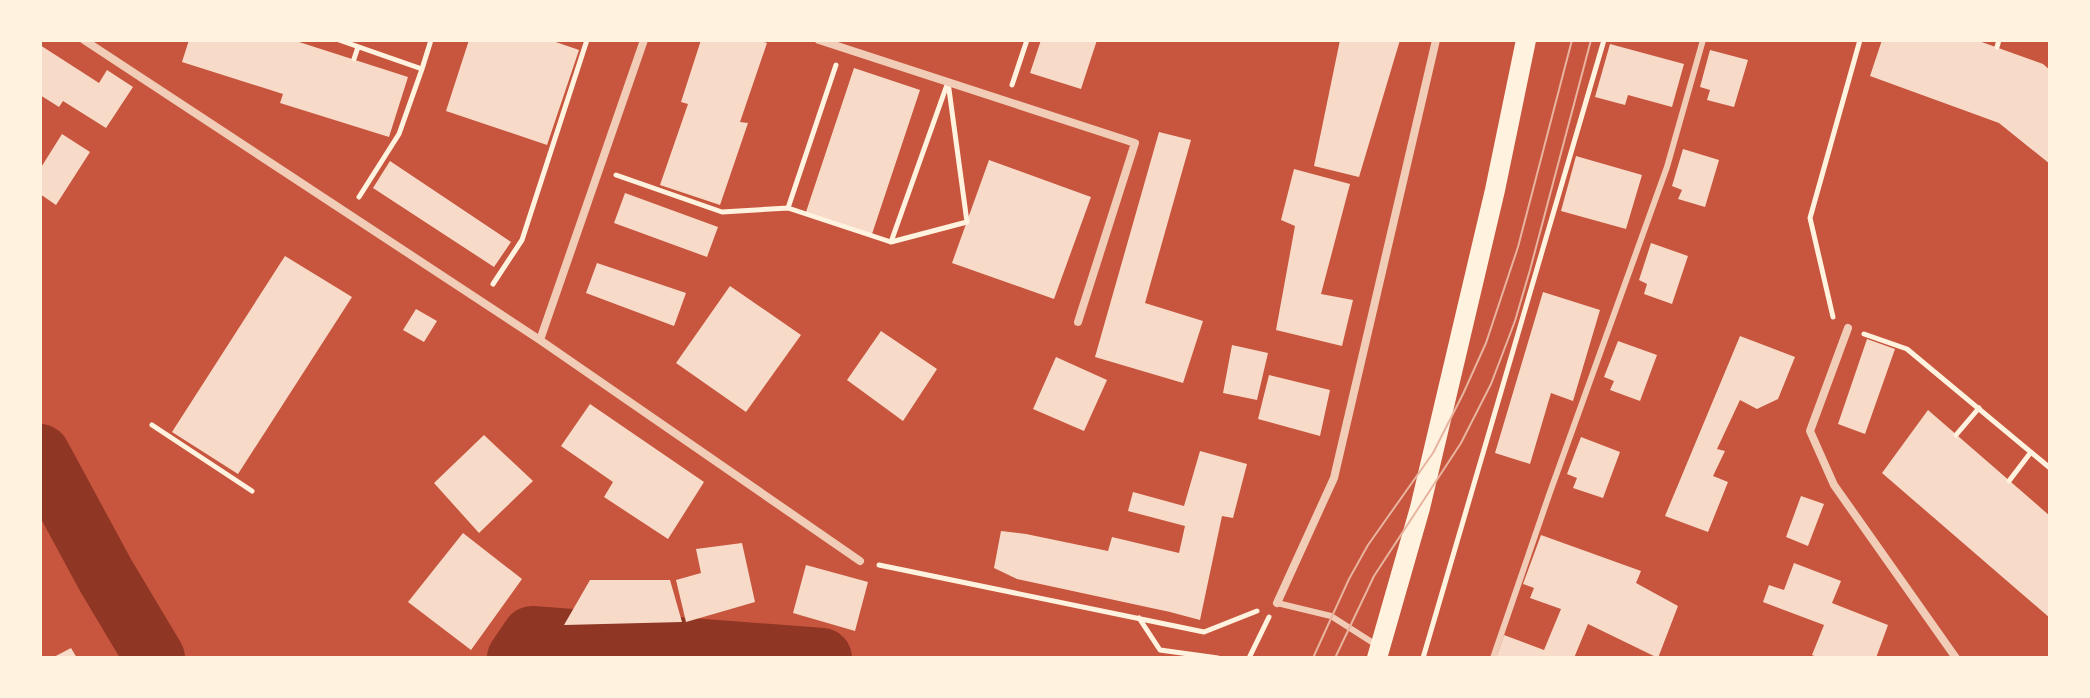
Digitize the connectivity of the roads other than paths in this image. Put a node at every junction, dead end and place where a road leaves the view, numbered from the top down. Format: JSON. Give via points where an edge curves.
{"nodes":[{"id":1,"x":84,"y":40,"type":"edge"},
{"id":2,"x":644,"y":40,"type":"edge"},
{"id":3,"x":819,"y":40,"type":"edge"},
{"id":4,"x":1436,"y":40,"type":"edge"},
{"id":5,"x":1526,"y":40,"type":"edge"},
{"id":6,"x":1703,"y":40,"type":"edge"},
{"id":7,"x":1078,"y":322,"type":"dead end"},
{"id":8,"x":1848,"y":328,"type":"road end"},
{"id":9,"x":540,"y":340,"type":"junction"},
{"id":10,"x":860,"y":561,"type":"road end"},
{"id":11,"x":1277,"y":603,"type":"joint"},
{"id":12,"x":1384,"y":655,"type":"edge"},
{"id":13,"x":1493,"y":658,"type":"edge"},
{"id":14,"x":1956,"y":658,"type":"edge"}],
"edges":[{"from":1,"to":9,"type":"street"},
{"from":2,"to":9,"type":"street"},
{"from":3,"to":7,"type":"street","via":[[1135,143]]},
{"from":4,"to":11,"type":"street","via":[[1334,478]]},
{"from":5,"to":12,"type":"main road"},
{"from":6,"to":13,"type":"lane","via":[[1667,167]]},
{"from":8,"to":14,"type":"street","via":[[1810,431],[1834,485]]},
{"from":9,"to":10,"type":"street"},
{"from":11,"to":12,"type":"lane","via":[[1331,616]]}]}
